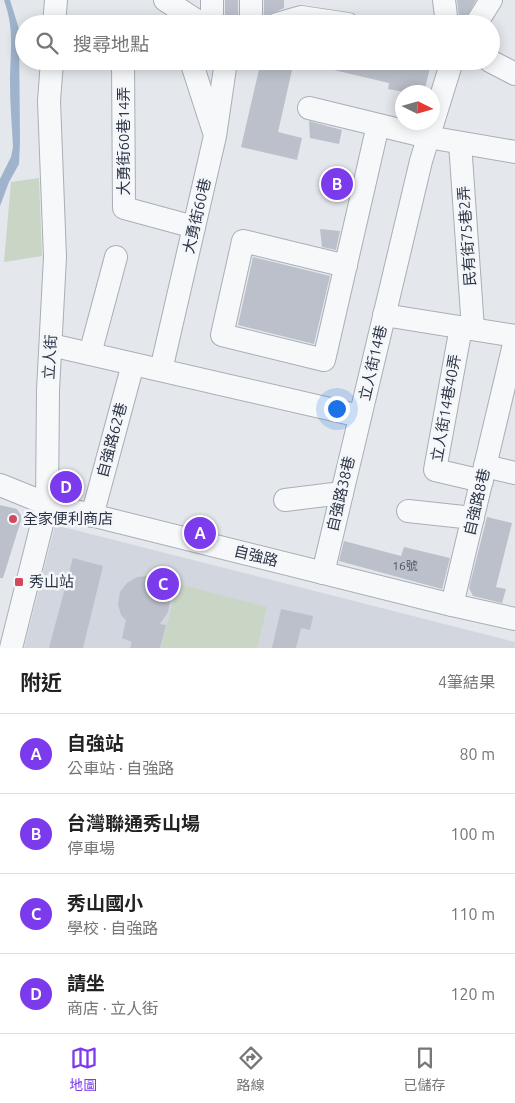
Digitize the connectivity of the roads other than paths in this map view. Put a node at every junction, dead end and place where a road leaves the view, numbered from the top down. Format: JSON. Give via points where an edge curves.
{"nodes":[{"id":1,"x":56,"y":0,"type":"edge"},
{"id":2,"x":212,"y":0,"type":"edge"},
{"id":3,"x":251,"y":0,"type":"edge"},
{"id":4,"x":444,"y":0,"type":"edge"},
{"id":5,"x":491,"y":0,"type":"edge"},
{"id":6,"x":55,"y":15,"type":"edge"},
{"id":7,"x":212,"y":15,"type":"edge"},
{"id":8,"x":251,"y":15,"type":"edge"},
{"id":9,"x":446,"y":15,"type":"edge"},
{"id":10,"x":482,"y":15,"type":"edge"},
{"id":11,"x":500,"y":66,"type":"edge"},
{"id":12,"x":51,"y":70,"type":"edge"},
{"id":13,"x":123,"y":70,"type":"edge"},
{"id":14,"x":194,"y":70,"type":"edge"},
{"id":15,"x":225,"y":70,"type":"edge"},
{"id":16,"x":449,"y":70,"type":"edge"},
{"id":17,"x":515,"y":74,"type":"edge"},
{"id":18,"x":309,"y":108,"type":"dead end"},
{"id":19,"x":378,"y":125,"type":"junction"},
{"id":20,"x":215,"y":136,"type":"junction"},
{"id":21,"x":428,"y":137,"type":"junction"},
{"id":22,"x":460,"y":143,"type":"junction"},
{"id":23,"x":515,"y":152,"type":"edge"},
{"id":24,"x":194,"y":227,"type":"junction"},
{"id":25,"x":116,"y":257,"type":"dead end"},
{"id":26,"x":346,"y":266,"type":"junction"},
{"id":27,"x":384,"y":315,"type":"junction"},
{"id":28,"x":467,"y":328,"type":"junction"},
{"id":29,"x":515,"y":336,"type":"edge"},
{"id":30,"x":515,"y":340,"type":"edge"},
{"id":31,"x":51,"y":346,"type":"junction"},
{"id":32,"x":90,"y":354,"type":"junction"},
{"id":33,"x":133,"y":364,"type":"junction"},
{"id":34,"x":161,"y":370,"type":"junction"},
{"id":35,"x":508,"y":401,"type":"edge"},
{"id":36,"x":360,"y":416,"type":"junction"},
{"id":37,"x":483,"y":473,"type":"junction"},
{"id":38,"x":515,"y":473,"type":"edge"},
{"id":39,"x":0,"y":486,"type":"edge"},
{"id":40,"x":342,"y":493,"type":"junction"},
{"id":41,"x":285,"y":500,"type":"dead end"},
{"id":42,"x":47,"y":504,"type":"junction"},
{"id":43,"x":408,"y":512,"type":"dead end"},
{"id":44,"x":92,"y":516,"type":"junction"},
{"id":45,"x":473,"y":518,"type":"junction"},
{"id":46,"x":323,"y":573,"type":"junction"},
{"id":47,"x":452,"y":605,"type":"junction"},
{"id":48,"x":515,"y":618,"type":"edge"},
{"id":49,"x":11,"y":648,"type":"edge"}],
"edges":[{"from":1,"to":6,"type":"street"},
{"from":2,"to":7,"type":"street"},
{"from":3,"to":8,"type":"street"},
{"from":4,"to":9,"type":"street"},
{"from":5,"to":10,"type":"street"},
{"from":11,"to":17,"type":"street"},
{"from":12,"to":31,"type":"street","name":"立人街","via":[[49,101],[55,257]]},
{"from":13,"to":24,"type":"street","name":"大勇街60巷14弄","via":[[124,208]]},
{"from":14,"to":20,"type":"street"},
{"from":15,"to":20,"type":"street","name":"大勇街60巷"},
{"from":16,"to":21,"type":"street","name":"立人街14巷"},
{"from":18,"to":19,"type":"street"},
{"from":19,"to":21,"type":"street"},
{"from":19,"to":26,"type":"street"},
{"from":20,"to":24,"type":"street","name":"大勇街60巷"},
{"from":21,"to":22,"type":"street"},
{"from":21,"to":27,"type":"street","name":"立人街14巷"},
{"from":22,"to":23,"type":"street"},
{"from":22,"to":28,"type":"street","name":"民有街75巷2弄"},
{"from":24,"to":34,"type":"street","name":"大勇街60巷"},
{"from":25,"to":32,"type":"street"},
{"from":26,"to":26,"type":"street","via":[[324,360],[222,335],[243,241]]},
{"from":27,"to":28,"type":"street"},
{"from":27,"to":36,"type":"street","name":"立人街14巷"},
{"from":28,"to":29,"type":"street"},
{"from":28,"to":37,"type":"street","name":"立人街14巷40弄","via":[[435,470]]},
{"from":30,"to":35,"type":"street","name":"自強路8巷"},
{"from":31,"to":32,"type":"street","name":"立人街14巷"},
{"from":31,"to":42,"type":"street","name":"立人街"},
{"from":32,"to":33,"type":"street","name":"立人街14巷"},
{"from":33,"to":34,"type":"street","name":"立人街14巷"},
{"from":33,"to":44,"type":"street","name":"自強路62巷"},
{"from":34,"to":36,"type":"street","name":"立人街14巷"},
{"from":35,"to":37,"type":"street","name":"自強路8巷"},
{"from":36,"to":40,"type":"street","name":"自強路38巷"},
{"from":37,"to":38,"type":"street"},
{"from":37,"to":45,"type":"street","name":"自強路8巷"},
{"from":39,"to":42,"type":"street","name":"自強路"},
{"from":40,"to":41,"type":"street"},
{"from":40,"to":46,"type":"street","name":"自強路38巷"},
{"from":42,"to":44,"type":"street","name":"自強路"},
{"from":42,"to":49,"type":"street","name":"立人街"},
{"from":43,"to":45,"type":"street"},
{"from":44,"to":46,"type":"street","name":"自強路"},
{"from":45,"to":47,"type":"street","name":"自強路8巷"},
{"from":46,"to":47,"type":"street","name":"自強路"},
{"from":47,"to":48,"type":"street","name":"自強路"}]}
